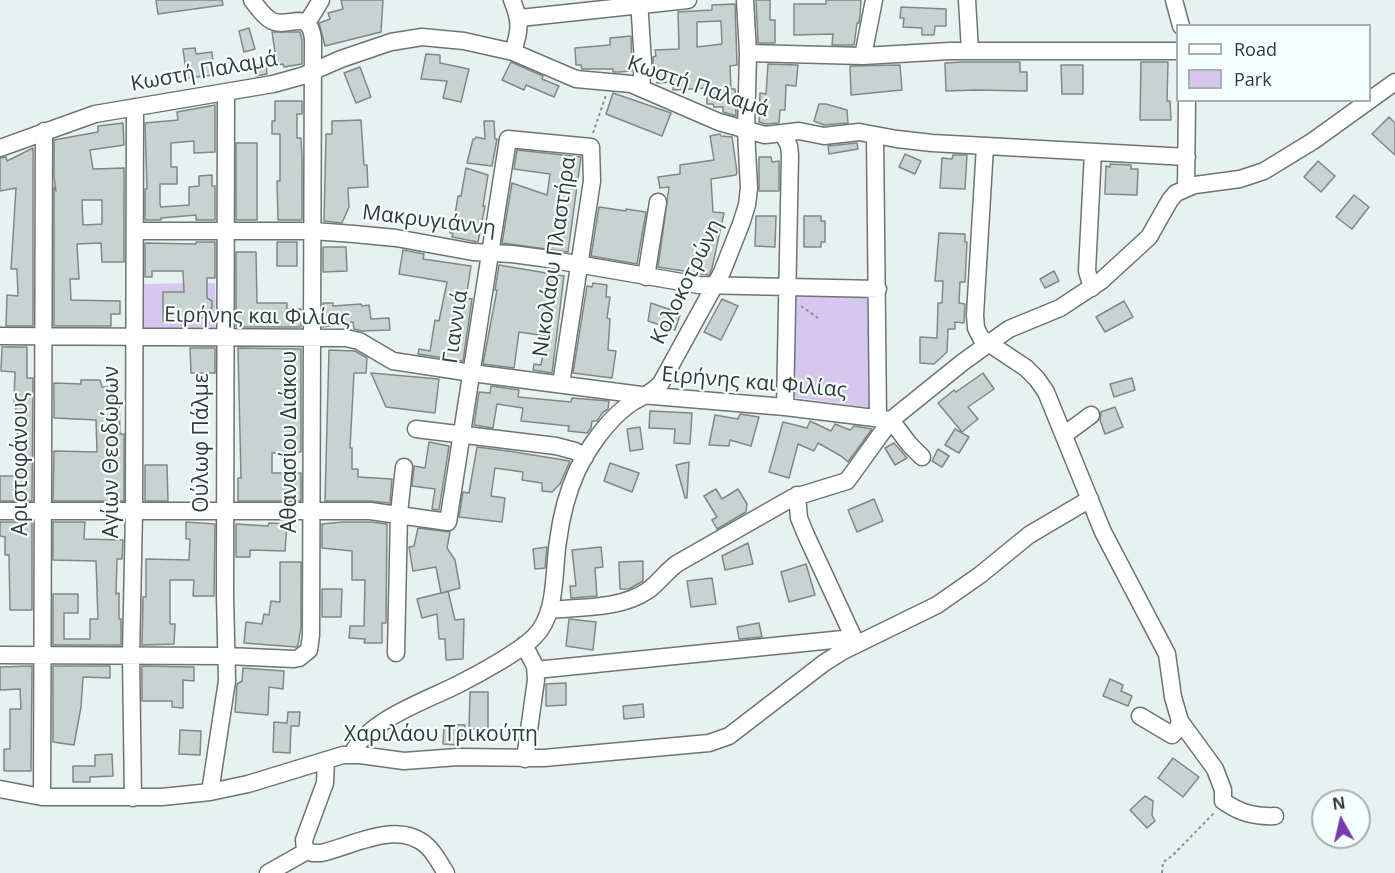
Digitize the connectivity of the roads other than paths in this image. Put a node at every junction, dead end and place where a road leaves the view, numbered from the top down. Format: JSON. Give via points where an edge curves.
{"nodes":[{"id":1,"x":252,"y":0,"type":"edge"},
{"id":2,"x":321,"y":0,"type":"edge"},
{"id":3,"x":512,"y":0,"type":"edge"},
{"id":4,"x":688,"y":0,"type":"edge"},
{"id":5,"x":745,"y":0,"type":"edge"},
{"id":6,"x":873,"y":0,"type":"edge"},
{"id":7,"x":967,"y":0,"type":"edge"},
{"id":8,"x":1174,"y":0,"type":"edge"},
{"id":9,"x":639,"y":3,"type":"edge"},
{"id":10,"x":520,"y":18,"type":"junction"},
{"id":11,"x":307,"y":23,"type":"junction"},
{"id":12,"x":1180,"y":24,"type":"edge"},
{"id":13,"x":970,"y":51,"type":"junction"},
{"id":14,"x":1176,"y":51,"type":"edge"},
{"id":15,"x":513,"y":52,"type":"junction"},
{"id":16,"x":748,"y":53,"type":"junction"},
{"id":17,"x":863,"y":56,"type":"junction"},
{"id":18,"x":314,"y":72,"type":"junction"},
{"id":19,"x":1395,"y":82,"type":"edge"},
{"id":20,"x":641,"y":88,"type":"junction"},
{"id":21,"x":226,"y":92,"type":"junction"},
{"id":22,"x":1371,"y":99,"type":"edge"},
{"id":23,"x":1187,"y":102,"type":"edge"},
{"id":24,"x":1367,"y":102,"type":"edge"},
{"id":25,"x":135,"y":107,"type":"junction"},
{"id":26,"x":44,"y":131,"type":"junction"},
{"id":27,"x":746,"y":131,"type":"junction"},
{"id":28,"x":783,"y":134,"type":"junction"},
{"id":29,"x":875,"y":135,"type":"junction"},
{"id":30,"x":508,"y":139,"type":"joint"},
{"id":31,"x":984,"y":146,"type":"junction"},
{"id":32,"x":0,"y":148,"type":"edge"},
{"id":33,"x":1093,"y":152,"type":"junction"},
{"id":34,"x":1187,"y":157,"type":"junction"},
{"id":35,"x":1186,"y":188,"type":"junction"},
{"id":36,"x":658,"y":202,"type":"dead end"},
{"id":37,"x":225,"y":230,"type":"junction"},
{"id":38,"x":135,"y":231,"type":"junction"},
{"id":39,"x":313,"y":231,"type":"junction"},
{"id":40,"x":489,"y":252,"type":"junction"},
{"id":41,"x":578,"y":264,"type":"junction"},
{"id":42,"x":646,"y":277,"type":"junction"},
{"id":43,"x":714,"y":286,"type":"junction"},
{"id":44,"x":788,"y":287,"type":"junction"},
{"id":45,"x":1092,"y":288,"type":"junction"},
{"id":46,"x":878,"y":289,"type":"junction"},
{"id":47,"x":0,"y":336,"type":"edge"},
{"id":48,"x":44,"y":337,"type":"junction"},
{"id":49,"x":312,"y":337,"type":"junction"},
{"id":50,"x":135,"y":338,"type":"junction"},
{"id":51,"x":225,"y":338,"type":"junction"},
{"id":52,"x":987,"y":343,"type":"junction"},
{"id":53,"x":472,"y":373,"type":"junction"},
{"id":54,"x":561,"y":384,"type":"junction"},
{"id":55,"x":647,"y":395,"type":"junction"},
{"id":56,"x":785,"y":407,"type":"junction"},
{"id":57,"x":1091,"y":415,"type":"dead end"},
{"id":58,"x":885,"y":419,"type":"junction"},
{"id":59,"x":416,"y":429,"type":"dead end"},
{"id":60,"x":461,"y":435,"type":"junction"},
{"id":61,"x":1064,"y":435,"type":"junction"},
{"id":62,"x":585,"y":457,"type":"junction"},
{"id":63,"x":922,"y":457,"type":"dead end"},
{"id":64,"x":404,"y":467,"type":"dead end"},
{"id":65,"x":797,"y":495,"type":"junction"},
{"id":66,"x":1089,"y":499,"type":"junction"},
{"id":67,"x":0,"y":511,"type":"edge"},
{"id":68,"x":225,"y":511,"type":"junction"},
{"id":69,"x":44,"y":512,"type":"junction"},
{"id":70,"x":134,"y":512,"type":"junction"},
{"id":71,"x":313,"y":512,"type":"junction"},
{"id":72,"x":399,"y":513,"type":"junction"},
{"id":73,"x":549,"y":610,"type":"junction"},
{"id":74,"x":854,"y":641,"type":"junction"},
{"id":75,"x":524,"y":645,"type":"junction"},
{"id":76,"x":396,"y":653,"type":"dead end"},
{"id":77,"x":41,"y":655,"type":"junction"},
{"id":78,"x":0,"y":656,"type":"edge"},
{"id":79,"x":131,"y":656,"type":"junction"},
{"id":80,"x":227,"y":656,"type":"junction"},
{"id":81,"x":536,"y":670,"type":"junction"},
{"id":82,"x":1140,"y":716,"type":"dead end"},
{"id":83,"x":1180,"y":720,"type":"junction"},
{"id":84,"x":352,"y":754,"type":"junction"},
{"id":85,"x":525,"y":759,"type":"junction"},
{"id":86,"x":326,"y":760,"type":"junction"},
{"id":87,"x":0,"y":789,"type":"edge"},
{"id":88,"x":210,"y":792,"type":"junction"},
{"id":89,"x":42,"y":797,"type":"junction"},
{"id":90,"x":133,"y":798,"type":"junction"},
{"id":91,"x":1275,"y":816,"type":"dead end"},
{"id":92,"x":307,"y":851,"type":"junction"},
{"id":93,"x":268,"y":873,"type":"edge"},
{"id":94,"x":446,"y":873,"type":"edge"}],
"edges":[{"from":1,"to":11,"type":"street","via":[[273,21]]},
{"from":2,"to":11,"type":"street"},
{"from":3,"to":10,"type":"street"},
{"from":4,"to":9,"type":"street"},
{"from":5,"to":16,"type":"street","name":"Κολοκοτρώνη"},
{"from":6,"to":17,"type":"street"},
{"from":7,"to":13,"type":"street"},
{"from":8,"to":12,"type":"street"},
{"from":9,"to":10,"type":"street"},
{"from":9,"to":20,"type":"street"},
{"from":10,"to":15,"type":"street"},
{"from":11,"to":18,"type":"street","name":"Αθανασίου Διάκου","via":[[313,36]]},
{"from":13,"to":14,"type":"street"},
{"from":13,"to":17,"type":"street"},
{"from":15,"to":18,"type":"street","name":"Κωστή Παλαμά","via":[[414,37]]},
{"from":15,"to":20,"type":"street","name":"Κωστή Παλαμά","via":[[576,79],[628,83]]},
{"from":16,"to":17,"type":"street"},
{"from":16,"to":27,"type":"street","name":"Κολοκοτρώνη"},
{"from":18,"to":21,"type":"street","name":"Κωστή Παλαμά"},
{"from":18,"to":39,"type":"street","name":"Αθανασίου Διάκου"},
{"from":19,"to":22,"type":"street"},
{"from":20,"to":27,"type":"street","name":"Κωστή Παλαμά"},
{"from":21,"to":25,"type":"street","name":"Κωστή Παλαμά"},
{"from":21,"to":37,"type":"street","name":"Ούλωφ Πάλμε"},
{"from":23,"to":34,"type":"street"},
{"from":24,"to":35,"type":"street","via":[[1264,171]]},
{"from":25,"to":26,"type":"street","name":"Κωστή Παλαμά","via":[[95,114]]},
{"from":25,"to":38,"type":"street","name":"Αγίων Θεοδώρων"},
{"from":26,"to":32,"type":"street","name":"Κωστή Παλαμά"},
{"from":26,"to":48,"type":"street","name":"Αριστοφάνους"},
{"from":27,"to":28,"type":"street","name":"Κωστή Παλαμά","via":[[768,136]]},
{"from":27,"to":43,"type":"street","name":"Κολοκοτρώνη","via":[[747,205]]},
{"from":28,"to":29,"type":"street","name":"Κωστή Παλαμά","via":[[799,131],[824,136],[859,132]]},
{"from":28,"to":44,"type":"street","via":[[790,155]]},
{"from":29,"to":31,"type":"street","name":"Κωστή Παλαμά"},
{"from":29,"to":46,"type":"street"},
{"from":30,"to":40,"type":"street","name":"Γιαννιά"},
{"from":30,"to":41,"type":"street","name":"Νικολάου Πλαστήρα","via":[[590,147],[592,181]]},
{"from":31,"to":33,"type":"street","name":"Κωστή Παλαμά"},
{"from":31,"to":52,"type":"street","via":[[975,315],[978,334]]},
{"from":33,"to":34,"type":"street","name":"Κωστή Παλαμά"},
{"from":33,"to":45,"type":"street","via":[[1087,271]]},
{"from":34,"to":35,"type":"street"},
{"from":35,"to":45,"type":"street","via":[[1170,200],[1149,237]]},
{"from":36,"to":42,"type":"street"},
{"from":37,"to":38,"type":"street","name":"Μακρυγιάννη"},
{"from":37,"to":39,"type":"street","name":"Μακρυγιάννη"},
{"from":37,"to":51,"type":"street","name":"Ούλωφ Πάλμε"},
{"from":38,"to":50,"type":"street","name":"Αγίων Θεοδώρων"},
{"from":39,"to":40,"type":"street","name":"Μακρυγιάννη"},
{"from":39,"to":49,"type":"street","name":"Αθανασίου Διάκου"},
{"from":40,"to":41,"type":"street","name":"Μακρυγιάννη"},
{"from":40,"to":53,"type":"street","name":"Γιαννιά"},
{"from":41,"to":42,"type":"street","name":"Μακρυγιάννη"},
{"from":41,"to":54,"type":"street","name":"Νικολάου Πλαστήρα"},
{"from":42,"to":43,"type":"street","name":"Μακρυγιάννη"},
{"from":43,"to":44,"type":"street","name":"Μακρυγιάννη"},
{"from":43,"to":55,"type":"street","name":"Κολοκοτρώνη","via":[[661,383]]},
{"from":44,"to":46,"type":"street","name":"Μακρυγιάννη"},
{"from":44,"to":56,"type":"street"},
{"from":45,"to":52,"type":"street"},
{"from":46,"to":58,"type":"street"},
{"from":47,"to":48,"type":"street","name":"Ειρήνης και Φιλίας"},
{"from":48,"to":50,"type":"street","name":"Ειρήνης και Φιλίας"},
{"from":48,"to":69,"type":"street","name":"Αριστοφάνους"},
{"from":49,"to":51,"type":"street","name":"Ειρήνης και Φιλίας"},
{"from":49,"to":53,"type":"street","name":"Ειρήνης και Φιλίας","via":[[356,339],[393,361]]},
{"from":49,"to":71,"type":"street","name":"Αθανασίου Διάκου"},
{"from":50,"to":51,"type":"street","name":"Ειρήνης και Φιλίας"},
{"from":50,"to":70,"type":"street","name":"Αγίων Θεοδώρων"},
{"from":51,"to":68,"type":"street","name":"Ούλωφ Πάλμε"},
{"from":52,"to":58,"type":"street"},
{"from":52,"to":61,"type":"street","via":[[1037,379]]},
{"from":53,"to":54,"type":"street","name":"Ειρήνης και Φιλίας"},
{"from":53,"to":60,"type":"street","name":"Γιαννιά"},
{"from":54,"to":55,"type":"street","name":"Ειρήνης και Φιλίας"},
{"from":55,"to":56,"type":"street","name":"Ειρήνης και Φιλίας"},
{"from":55,"to":62,"type":"street","name":"Κολοκοτρώνη","via":[[619,413]]},
{"from":56,"to":58,"type":"street","name":"Ειρήνης και Φιλίας"},
{"from":57,"to":61,"type":"street"},
{"from":58,"to":63,"type":"street"},
{"from":58,"to":65,"type":"street","via":[[846,481]]},
{"from":59,"to":60,"type":"street"},
{"from":60,"to":62,"type":"street","via":[[556,446]]},
{"from":60,"to":72,"type":"street","name":"Γιαννιά","via":[[448,522]]},
{"from":61,"to":66,"type":"street"},
{"from":62,"to":73,"type":"street","name":"Κολοκοτρώνη","via":[[573,480],[562,519]]},
{"from":64,"to":72,"type":"street"},
{"from":65,"to":73,"type":"street","via":[[670,568],[641,595],[615,603]]},
{"from":65,"to":74,"type":"street","via":[[799,518]]},
{"from":66,"to":74,"type":"street","via":[[1029,536],[937,605]]},
{"from":66,"to":83,"type":"street","via":[[1167,654]]},
{"from":67,"to":69,"type":"street"},
{"from":68,"to":70,"type":"street"},
{"from":68,"to":71,"type":"street"},
{"from":68,"to":80,"type":"street","name":"Ούλωφ Πάλμε"},
{"from":69,"to":70,"type":"street"},
{"from":69,"to":77,"type":"street","name":"Αριστοφάνους"},
{"from":70,"to":79,"type":"street","name":"Αγίων Θεοδώρων"},
{"from":71,"to":72,"type":"street"},
{"from":71,"to":80,"type":"street","name":"Αθανασίου Διάκου","via":[[311,644],[307,653],[294,659]]},
{"from":72,"to":76,"type":"street"},
{"from":73,"to":75,"type":"street","via":[[541,630]]},
{"from":74,"to":81,"type":"street"},
{"from":74,"to":85,"type":"street","name":"Χαριλάου Τρικούπη","via":[[718,741]]},
{"from":75,"to":81,"type":"street"},
{"from":75,"to":84,"type":"street","via":[[463,682],[394,715],[362,740]]},
{"from":77,"to":78,"type":"street"},
{"from":77,"to":79,"type":"street"},
{"from":77,"to":89,"type":"street","name":"Αριστοφάνους"},
{"from":79,"to":80,"type":"street"},
{"from":79,"to":90,"type":"street","name":"Αγίων Θεοδώρων"},
{"from":80,"to":88,"type":"street","name":"Ούλωφ Πάλμε","via":[[227,681]]},
{"from":81,"to":85,"type":"street"},
{"from":82,"to":83,"type":"street","via":[[1172,735]]},
{"from":83,"to":91,"type":"street","via":[[1215,769],[1223,801],[1247,814]]},
{"from":84,"to":85,"type":"street","name":"Χαριλάου Τρικούπη","via":[[404,761],[458,757]]},
{"from":84,"to":86,"type":"street","name":"Χαριλάου Τρικούπη"},
{"from":86,"to":88,"type":"street","name":"Χαριλάου Τρικούπη","via":[[266,780]]},
{"from":86,"to":92,"type":"street","via":[[324,790],[304,840]]},
{"from":87,"to":89,"type":"street","name":"Χαριλάου Τρικούπη"},
{"from":88,"to":90,"type":"street","name":"Χαριλάου Τρικούπη"},
{"from":89,"to":90,"type":"street","name":"Χαριλάου Τρικούπη"},
{"from":92,"to":93,"type":"street"},
{"from":92,"to":94,"type":"street","via":[[321,853],[384,835],[403,834],[426,845]]}]}
